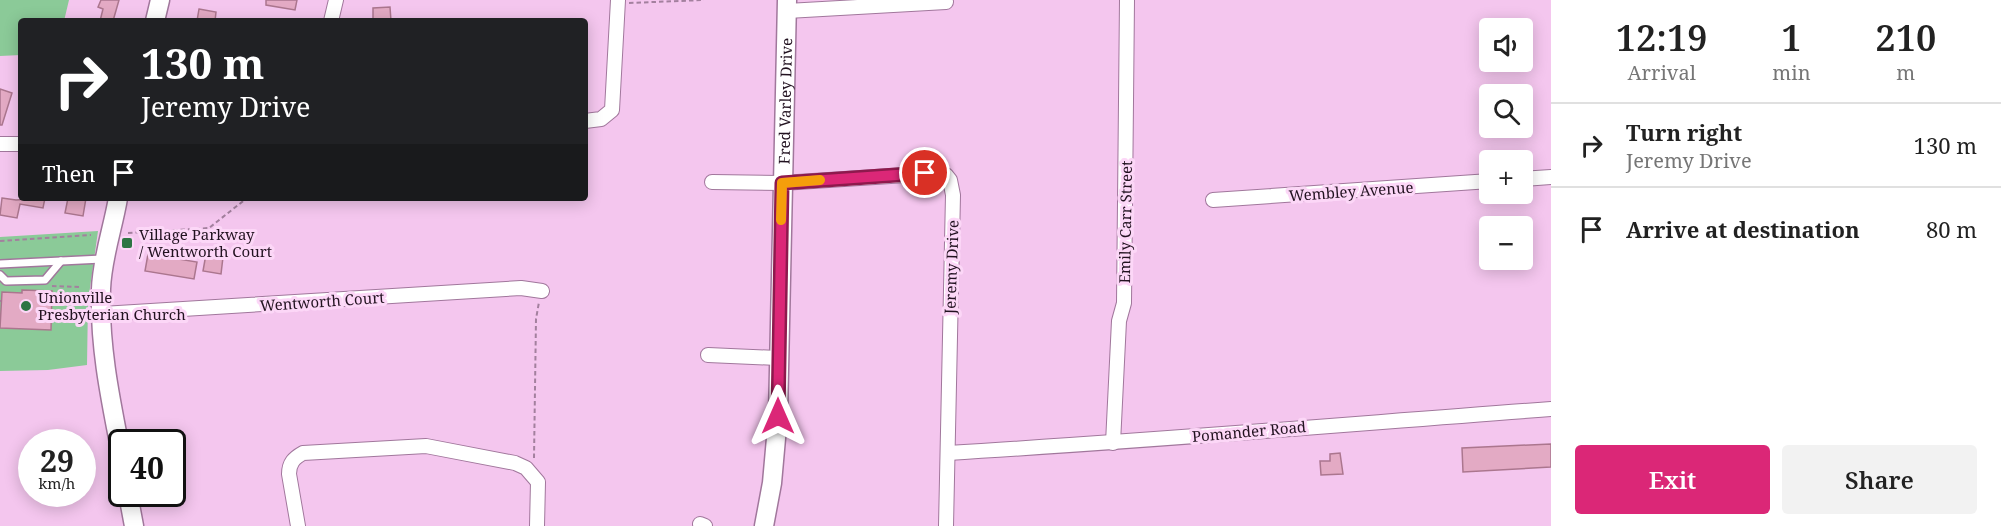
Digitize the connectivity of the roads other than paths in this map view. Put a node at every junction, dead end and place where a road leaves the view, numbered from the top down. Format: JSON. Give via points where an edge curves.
{"nodes":[{"id":1,"x":160,"y":0,"type":"edge"},
{"id":2,"x":336,"y":0,"type":"edge"},
{"id":3,"x":1127,"y":0,"type":"edge"},
{"id":4,"x":617,"y":2,"type":"edge"},
{"id":5,"x":946,"y":2,"type":"dead end"},
{"id":6,"x":787,"y":6,"type":"edge"},
{"id":7,"x":156,"y":18,"type":"edge"},
{"id":8,"x":332,"y":18,"type":"edge"},
{"id":9,"x":588,"y":121,"type":"edge"},
{"id":10,"x":0,"y":144,"type":"edge"},
{"id":11,"x":18,"y":144,"type":"edge"},
{"id":12,"x":1551,"y":177,"type":"edge"},
{"id":13,"x":1533,"y":178,"type":"edge"},
{"id":14,"x":712,"y":182,"type":"dead end"},
{"id":15,"x":1479,"y":182,"type":"edge"},
{"id":16,"x":782,"y":183,"type":"junction"},
{"id":17,"x":117,"y":201,"type":"edge"},
{"id":18,"x":1213,"y":201,"type":"dead end"},
{"id":19,"x":105,"y":259,"type":"junction"},
{"id":20,"x":62,"y":261,"type":"junction"},
{"id":21,"x":0,"y":264,"type":"edge"},
{"id":22,"x":0,"y":275,"type":"edge"},
{"id":23,"x":542,"y":291,"type":"road end"},
{"id":24,"x":102,"y":314,"type":"junction"},
{"id":25,"x":708,"y":356,"type":"dead end"},
{"id":26,"x":777,"y":358,"type":"junction"},
{"id":27,"x":1551,"y":409,"type":"edge"},
{"id":28,"x":116,"y":429,"type":"edge"},
{"id":29,"x":1113,"y":443,"type":"junction"},
{"id":30,"x":948,"y":453,"type":"junction"},
{"id":31,"x":130,"y":507,"type":"edge"},
{"id":32,"x":134,"y":526,"type":"edge"},
{"id":33,"x":298,"y":526,"type":"edge"},
{"id":34,"x":537,"y":526,"type":"edge"},
{"id":35,"x":764,"y":526,"type":"edge"},
{"id":36,"x":946,"y":526,"type":"edge"}],
"edges":[{"from":1,"to":7,"type":"street"},
{"from":2,"to":8,"type":"street"},
{"from":3,"to":29,"type":"street","name":"Emily Carr Street","via":[[1124,303],[1119,321]]},
{"from":4,"to":9,"type":"street","via":[[612,110],[601,119]]},
{"from":5,"to":6,"type":"street"},
{"from":6,"to":16,"type":"street","name":"Fred Varley Drive"},
{"from":10,"to":11,"type":"street"},
{"from":12,"to":13,"type":"street"},
{"from":14,"to":16,"type":"street"},
{"from":15,"to":18,"type":"street","name":"Wembley Avenue"},
{"from":16,"to":26,"type":"street","name":"Fred Varley Drive"},
{"from":16,"to":30,"type":"street","name":"Jeremy Drive","via":[[938,173],[950,180],[953,276]]},
{"from":17,"to":19,"type":"street"},
{"from":19,"to":20,"type":"lane"},
{"from":19,"to":24,"type":"street"},
{"from":20,"to":21,"type":"lane"},
{"from":20,"to":22,"type":"lane","via":[[45,280],[6,281]]},
{"from":23,"to":24,"type":"street","name":"Wentworth Court","via":[[521,288]]},
{"from":24,"to":28,"type":"street","via":[[106,378]]},
{"from":25,"to":26,"type":"street"},
{"from":26,"to":35,"type":"street","name":"Fred Varley Drive","via":[[775,458]]},
{"from":27,"to":29,"type":"street","name":"Pomander Road"},
{"from":29,"to":30,"type":"street","name":"Pomander Road"},
{"from":30,"to":36,"type":"street","name":"Jeremy Drive"},
{"from":31,"to":32,"type":"street"},
{"from":33,"to":34,"type":"street","via":[[289,467],[303,453],[426,446],[515,463],[535,476],[539,492]]}]}
